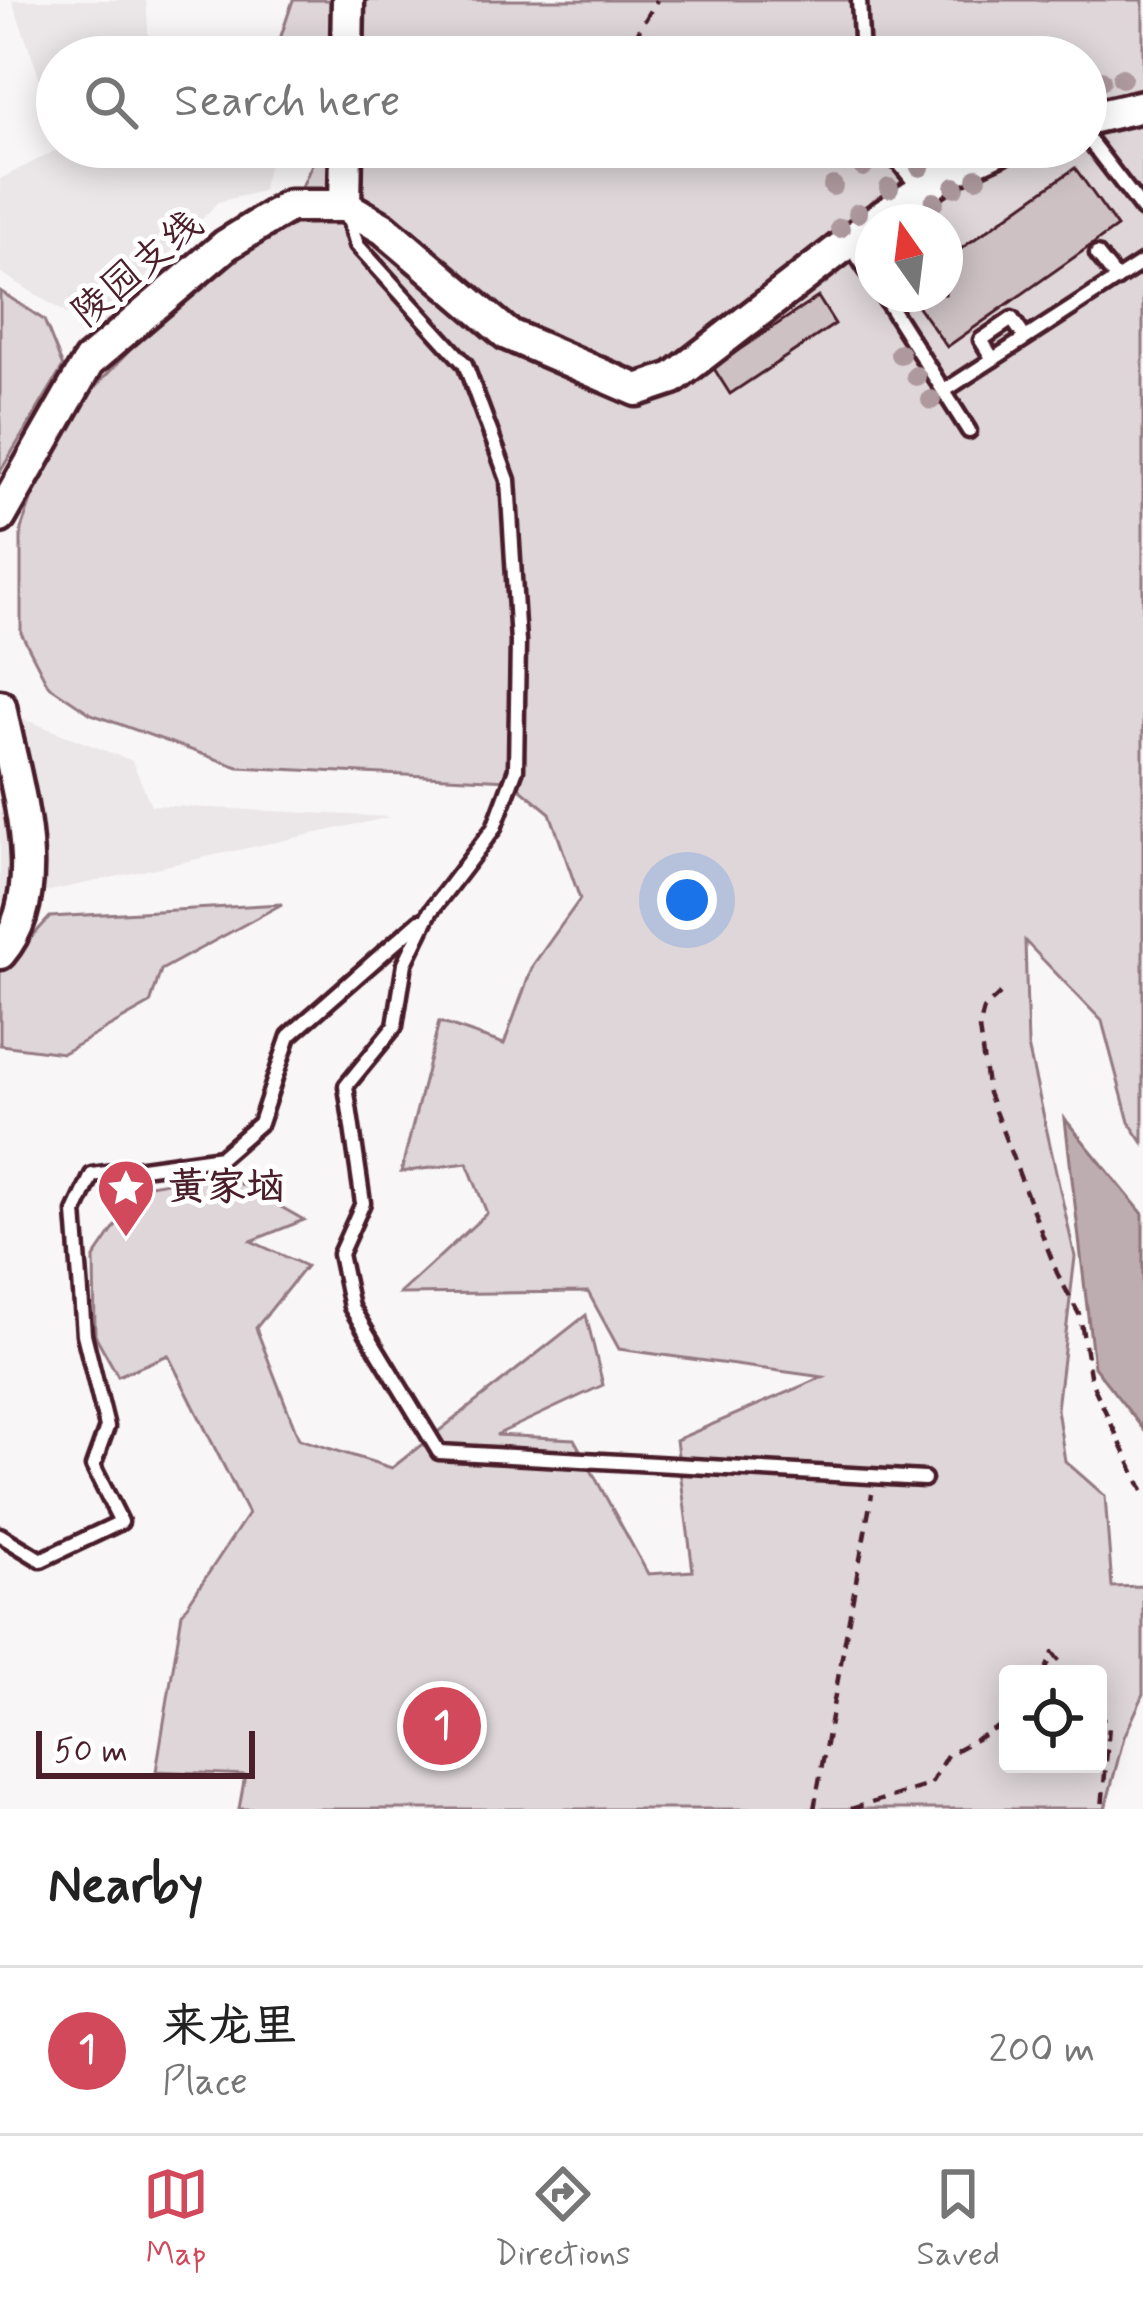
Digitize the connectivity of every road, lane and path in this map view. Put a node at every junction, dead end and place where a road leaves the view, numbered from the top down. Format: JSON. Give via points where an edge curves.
{"nodes":[{"id":1,"x":348,"y":0,"type":"edge"},
{"id":2,"x":657,"y":0,"type":"edge"},
{"id":3,"x":859,"y":0,"type":"edge"},
{"id":4,"x":347,"y":36,"type":"edge"},
{"id":5,"x":636,"y":36,"type":"edge"},
{"id":6,"x":861,"y":36,"type":"edge"},
{"id":7,"x":1143,"y":106,"type":"edge"},
{"id":8,"x":1107,"y":114,"type":"edge"},
{"id":9,"x":1107,"y":163,"type":"edge"},
{"id":10,"x":346,"y":168,"type":"edge"},
{"id":11,"x":903,"y":168,"type":"edge"},
{"id":12,"x":964,"y":168,"type":"edge"},
{"id":13,"x":1122,"y":183,"type":"junction"},
{"id":14,"x":921,"y":191,"type":"junction"},
{"id":15,"x":1108,"y":191,"type":"dead end"},
{"id":16,"x":901,"y":204,"type":"edge"},
{"id":17,"x":345,"y":206,"type":"junction"},
{"id":18,"x":1143,"y":210,"type":"edge"},
{"id":19,"x":855,"y":236,"type":"edge"},
{"id":20,"x":1097,"y":254,"type":"dead end"},
{"id":21,"x":1143,"y":262,"type":"edge"},
{"id":22,"x":1117,"y":279,"type":"junction"},
{"id":23,"x":893,"y":312,"type":"edge"},
{"id":24,"x":918,"y":320,"type":"dead end"},
{"id":25,"x":904,"y":329,"type":"junction"},
{"id":26,"x":1025,"y":338,"type":"junction"},
{"id":27,"x":993,"y":359,"type":"junction"},
{"id":28,"x":944,"y":391,"type":"junction"},
{"id":29,"x":969,"y":431,"type":"dead end"},
{"id":30,"x":0,"y":518,"type":"edge"},
{"id":31,"x":0,"y":706,"type":"edge"},
{"id":32,"x":430,"y":912,"type":"junction"},
{"id":33,"x":0,"y":952,"type":"edge"},
{"id":34,"x":1000,"y":994,"type":"dead end"},
{"id":35,"x":875,"y":1476,"type":"junction"},
{"id":36,"x":924,"y":1479,"type":"dead end"},
{"id":37,"x":1143,"y":1491,"type":"edge"},
{"id":38,"x":0,"y":1535,"type":"edge"},
{"id":39,"x":999,"y":1728,"type":"edge"},
{"id":40,"x":1105,"y":1773,"type":"edge"},
{"id":41,"x":814,"y":1809,"type":"edge"},
{"id":42,"x":851,"y":1809,"type":"edge"},
{"id":43,"x":1102,"y":1809,"type":"edge"}],
"edges":[{"from":1,"to":4,"type":"street"},
{"from":2,"to":5,"type":"path"},
{"from":3,"to":6,"type":"lane"},
{"from":7,"to":8,"type":"street"},
{"from":9,"to":13,"type":"lane"},
{"from":10,"to":17,"type":"street"},
{"from":11,"to":14,"type":"lane"},
{"from":12,"to":14,"type":"street"},
{"from":13,"to":15,"type":"lane"},
{"from":13,"to":18,"type":"lane"},
{"from":14,"to":16,"type":"street"},
{"from":17,"to":19,"type":"street","via":[[384,229],[507,334],[638,390],[673,378]]},
{"from":17,"to":30,"type":"street","name":"陵园支线","via":[[289,206],[226,245],[89,361]]},
{"from":17,"to":32,"type":"lane","via":[[357,245],[465,364],[508,480],[516,769],[494,828]]},
{"from":20,"to":22,"type":"lane"},
{"from":21,"to":22,"type":"lane"},
{"from":22,"to":26,"type":"lane"},
{"from":23,"to":25,"type":"lane"},
{"from":24,"to":25,"type":"lane"},
{"from":25,"to":28,"type":"lane"},
{"from":26,"to":27,"type":"lane"},
{"from":26,"to":27,"type":"lane","via":[[1012,319],[981,340]]},
{"from":27,"to":28,"type":"lane"},
{"from":28,"to":29,"type":"lane"},
{"from":31,"to":33,"type":"street","via":[[26,893]]},
{"from":32,"to":35,"type":"lane","via":[[405,963],[395,1026],[346,1086],[363,1203],[340,1254],[351,1307],[439,1452]]},
{"from":32,"to":38,"type":"lane","via":[[289,1036],[260,1123],[221,1157],[92,1175],[75,1212],[84,1334],[107,1427],[93,1466],[121,1522],[41,1560]]},
{"from":34,"to":37,"type":"path","via":[[983,1009],[979,1029],[988,1093],[1080,1316],[1091,1381]]},
{"from":35,"to":36,"type":"lane"},
{"from":35,"to":41,"type":"path"},
{"from":39,"to":42,"type":"path","via":[[947,1755],[930,1785]]},
{"from":40,"to":43,"type":"path"}]}
